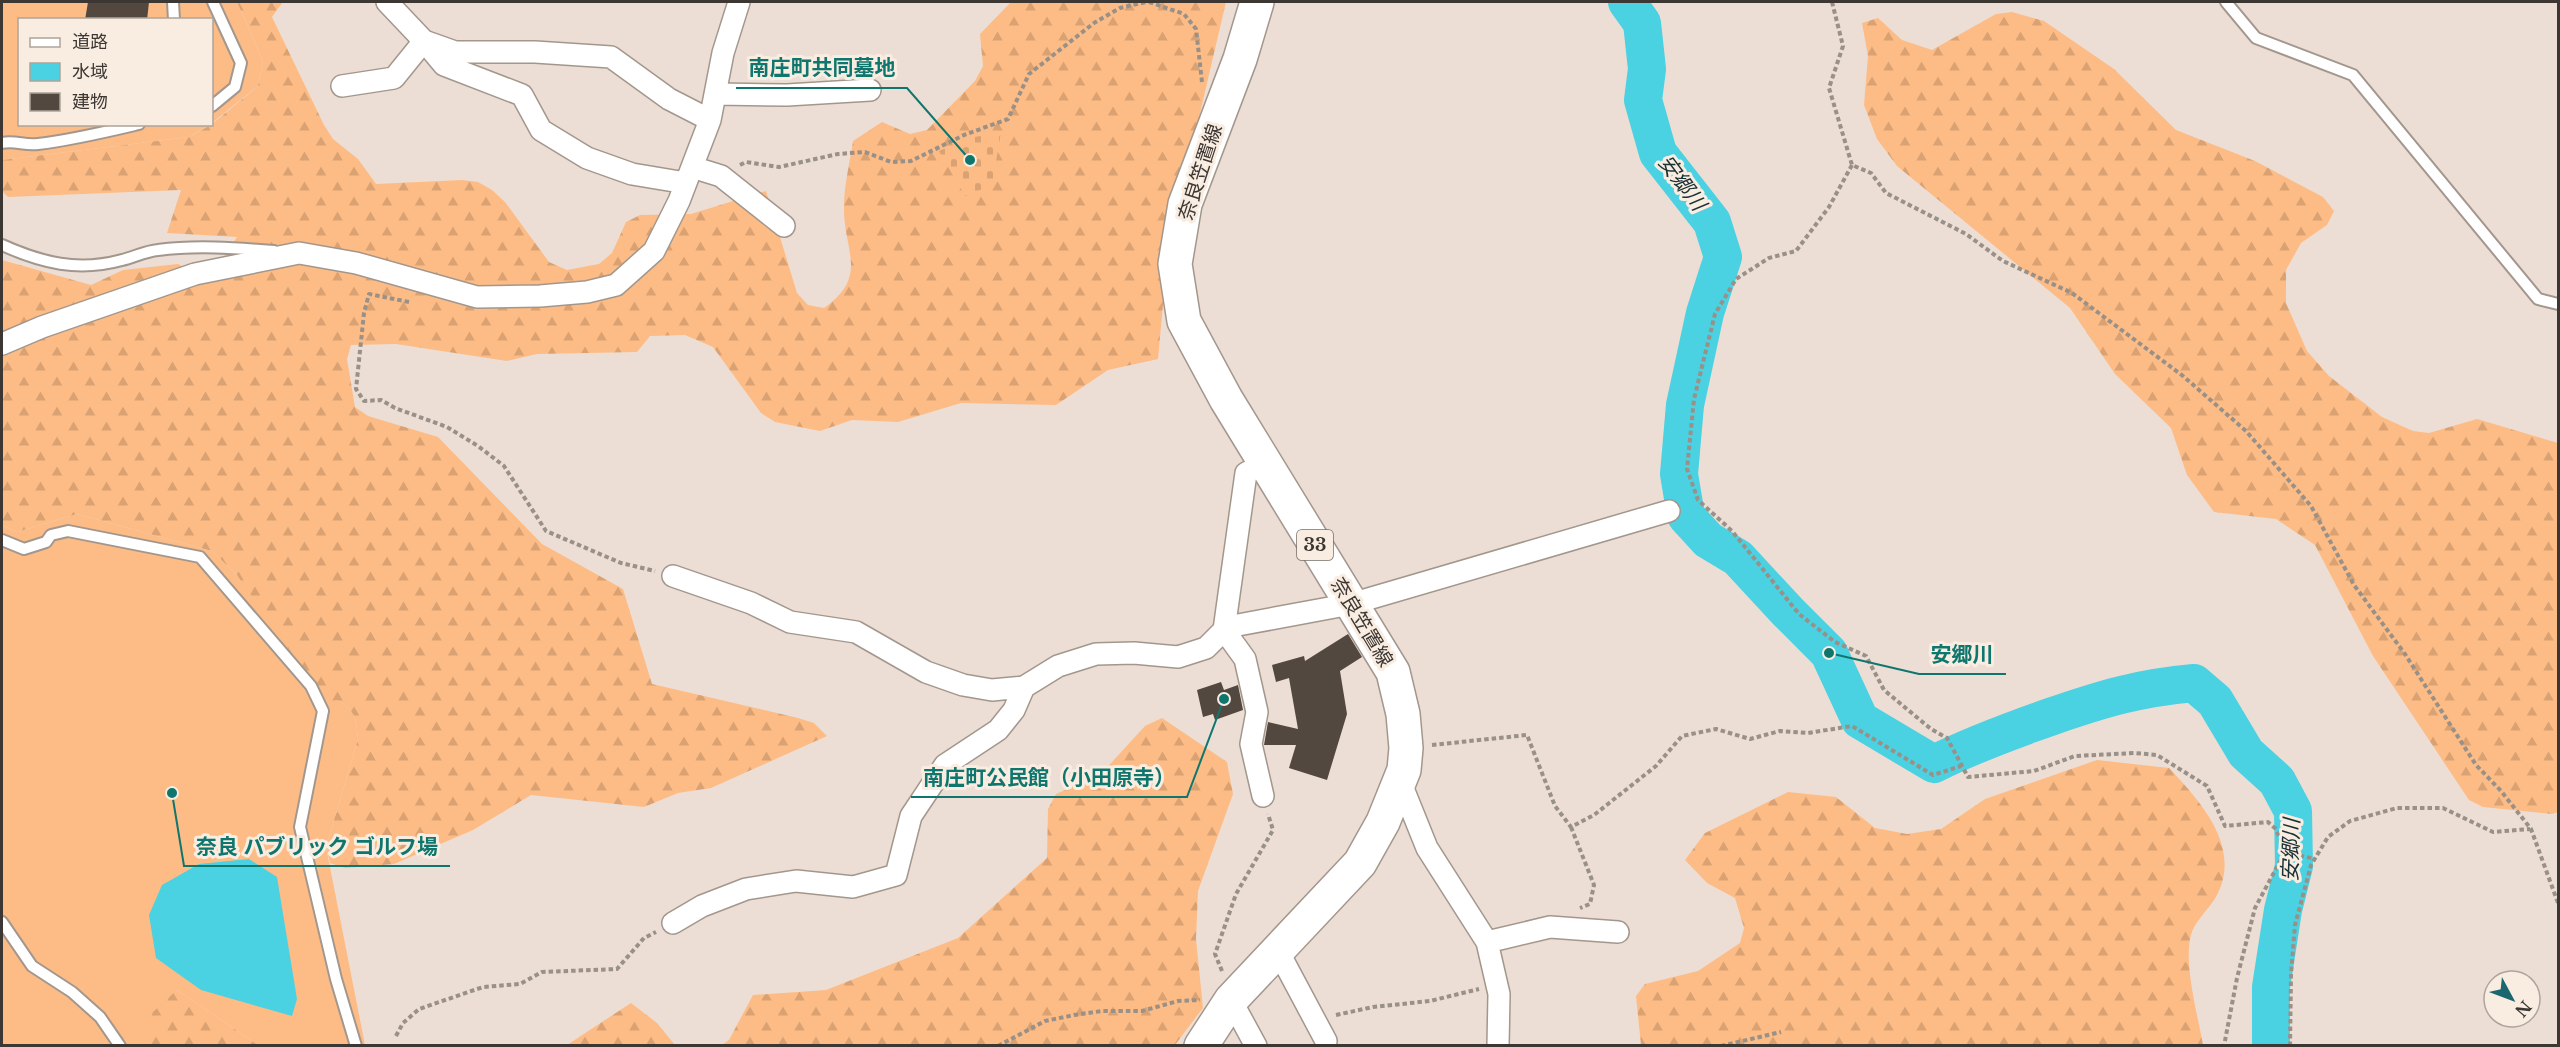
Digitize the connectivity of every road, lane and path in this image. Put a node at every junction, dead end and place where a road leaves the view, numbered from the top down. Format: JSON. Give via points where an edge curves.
{"nodes":[{"id":1,"x":173,"y":2,"type":"edge"},
{"id":2,"x":213,"y":2,"type":"edge"},
{"id":3,"x":387,"y":2,"type":"edge"},
{"id":4,"x":739,"y":2,"type":"edge"},
{"id":5,"x":1148,"y":2,"type":"edge"},
{"id":6,"x":1257,"y":2,"type":"edge"},
{"id":7,"x":1832,"y":2,"type":"edge"},
{"id":8,"x":2226,"y":2,"type":"edge"},
{"id":9,"x":174,"y":18,"type":"edge"},
{"id":10,"x":424,"y":41,"type":"junction"},
{"id":11,"x":342,"y":86,"type":"dead end"},
{"id":12,"x":1210,"y":88,"type":"dead end"},
{"id":13,"x":870,"y":90,"type":"dead end"},
{"id":14,"x":716,"y":94,"type":"junction"},
{"id":15,"x":213,"y":105,"type":"edge"},
{"id":16,"x":710,"y":120,"type":"junction"},
{"id":17,"x":130,"y":126,"type":"edge"},
{"id":18,"x":2,"y":143,"type":"edge"},
{"id":19,"x":1852,"y":165,"type":"junction"},
{"id":20,"x":689,"y":175,"type":"junction"},
{"id":21,"x":721,"y":176,"type":"junction"},
{"id":22,"x":784,"y":226,"type":"dead end"},
{"id":23,"x":2,"y":245,"type":"edge"},
{"id":24,"x":299,"y":253,"type":"junction"},
{"id":25,"x":412,"y":302,"type":"dead end"},
{"id":26,"x":2559,"y":304,"type":"edge"},
{"id":27,"x":2,"y":344,"type":"edge"},
{"id":28,"x":1265,"y":463,"type":"junction"},
{"id":29,"x":1669,"y":511,"type":"dead end"},
{"id":30,"x":2,"y":540,"type":"edge"},
{"id":31,"x":673,"y":576,"type":"joint"},
{"id":32,"x":1351,"y":604,"type":"junction"},
{"id":33,"x":1224,"y":630,"type":"junction"},
{"id":34,"x":1024,"y":687,"type":"junction"},
{"id":35,"x":1406,"y":748,"type":"junction"},
{"id":36,"x":1961,"y":766,"type":"junction"},
{"id":37,"x":1400,"y":781,"type":"junction"},
{"id":38,"x":1263,"y":796,"type":"joint"},
{"id":39,"x":1571,"y":827,"type":"junction"},
{"id":40,"x":2531,"y":829,"type":"junction"},
{"id":41,"x":2285,"y":852,"type":"junction"},
{"id":42,"x":2315,"y":859,"type":"junction"},
{"id":43,"x":2559,"y":903,"type":"edge"},
{"id":44,"x":2,"y":922,"type":"edge"},
{"id":45,"x":673,"y":923,"type":"joint"},
{"id":46,"x":1550,"y":927,"type":"junction"},
{"id":47,"x":1618,"y":932,"type":"dead end"},
{"id":48,"x":1487,"y":942,"type":"junction"},
{"id":49,"x":1278,"y":951,"type":"junction"},
{"id":50,"x":1497,"y":984,"type":"junction"},
{"id":51,"x":1231,"y":1000,"type":"junction"},
{"id":52,"x":1315,"y":1020,"type":"junction"},
{"id":53,"x":1781,"y":1032,"type":"dead end"},
{"id":54,"x":396,"y":1036,"type":"dead end"},
{"id":55,"x":1326,"y":1041,"type":"dead end"},
{"id":56,"x":120,"y":1046,"type":"edge"},
{"id":57,"x":356,"y":1046,"type":"edge"},
{"id":58,"x":998,"y":1046,"type":"edge"},
{"id":59,"x":1201,"y":1046,"type":"edge"},
{"id":60,"x":1256,"y":1046,"type":"edge"},
{"id":61,"x":1497,"y":1046,"type":"edge"},
{"id":62,"x":1721,"y":1046,"type":"edge"},
{"id":63,"x":2224,"y":1046,"type":"edge"},
{"id":64,"x":2290,"y":1046,"type":"edge"}],
"edges":[{"from":1,"to":9,"type":"lane"},
{"from":2,"to":15,"type":"lane","via":[[241,63],[235,87]]},
{"from":3,"to":10,"type":"street"},
{"from":4,"to":14,"type":"street","via":[[723,53]]},
{"from":5,"to":12,"type":"path","via":[[1184,14],[1196,29],[1201,81]]},
{"from":5,"to":21,"type":"path","via":[[1120,8],[1094,23],[1029,74],[1008,119],[911,161],[891,162],[865,152],[838,154],[779,167],[746,162]]},
{"from":6,"to":28,"type":"main road","name":"奈良笠置線","number":"33","via":[[1240,59],[1185,204],[1175,264],[1184,321]]},
{"from":7,"to":19,"type":"path","via":[[1843,46],[1829,88]]},
{"from":8,"to":26,"type":"lane","via":[[2256,38],[2352,75],[2538,299]]},
{"from":10,"to":11,"type":"street","via":[[394,78]]},
{"from":10,"to":16,"type":"street","via":[[455,52],[611,57],[669,99]]},
{"from":10,"to":20,"type":"street","via":[[444,65],[522,95],[541,130],[587,158],[632,174]]},
{"from":13,"to":14,"type":"street"},
{"from":14,"to":16,"type":"street"},
{"from":16,"to":20,"type":"street"},
{"from":17,"to":18,"type":"lane","via":[[34,145]]},
{"from":19,"to":36,"type":"path","via":[[1829,207],[1796,251],[1769,258],[1736,279],[1715,314],[1694,399],[1687,469],[1698,500],[1732,531],[1799,615],[1835,642],[1866,656],[1884,690],[1947,738]]},
{"from":19,"to":40,"type":"path","via":[[1871,173],[1886,193],[1966,234],[2003,261],[2072,293],[2183,376],[2246,431],[2311,506],[2354,585],[2476,765]]},
{"from":20,"to":21,"type":"street"},
{"from":20,"to":24,"type":"street","via":[[654,251],[616,285],[587,292],[477,297],[356,263]]},
{"from":21,"to":22,"type":"street"},
{"from":23,"to":24,"type":"lane","via":[[59,266],[84,267],[155,250],[235,248]]},
{"from":24,"to":27,"type":"street","via":[[195,274]]},
{"from":25,"to":31,"type":"path","via":[[369,294],[357,389],[364,401],[381,400],[447,427],[478,446],[504,466],[546,531],[621,563]]},
{"from":28,"to":32,"type":"main road","name":"奈良笠置線","number":"33"},
{"from":28,"to":33,"type":"street","via":[[1246,473]]},
{"from":29,"to":32,"type":"street"},
{"from":30,"to":57,"type":"lane","via":[[24,549],[68,531],[200,557],[310,686],[323,711],[300,827]]},
{"from":31,"to":34,"type":"street","via":[[751,603],[790,622],[856,632],[926,672],[963,686],[992,690]]},
{"from":32,"to":33,"type":"street"},
{"from":32,"to":35,"type":"main road","name":"奈良笠置線","number":"33","via":[[1393,672]]},
{"from":33,"to":34,"type":"street","via":[[1206,648],[1178,657],[1096,654],[1058,666]]},
{"from":33,"to":38,"type":"street","via":[[1245,659],[1257,712],[1251,744]]},
{"from":34,"to":45,"type":"street","via":[[1014,710],[998,730],[945,765],[911,816],[896,875],[853,887],[796,881],[746,889],[702,906]]},
{"from":35,"to":37,"type":"main road","name":"奈良笠置線","number":"33"},
{"from":35,"to":39,"type":"path","via":[[1527,735],[1555,807]]},
{"from":36,"to":39,"type":"path","via":[[1933,775],[1852,726],[1808,734],[1780,730],[1750,739],[1716,729],[1682,736],[1656,766],[1594,815]]},
{"from":36,"to":41,"type":"path","via":[[1968,777],[2034,771],[2075,756],[2157,754],[2207,786],[2225,826],[2268,822],[2276,829]]},
{"from":37,"to":48,"type":"street","via":[[1427,848]]},
{"from":37,"to":49,"type":"main road","name":"奈良笠置線","number":"33","via":[[1360,863]]},
{"from":38,"to":51,"type":"path","via":[[1273,830],[1236,894],[1215,954]]},
{"from":39,"to":46,"type":"path","via":[[1594,885],[1590,904],[1552,917]]},
{"from":40,"to":42,"type":"path","via":[[2493,832],[2443,808],[2397,808],[2350,821],[2328,837]]},
{"from":40,"to":43,"type":"path"},
{"from":41,"to":42,"type":"path"},
{"from":41,"to":63,"type":"path","via":[[2255,908]]},
{"from":42,"to":64,"type":"path","via":[[2295,926]]},
{"from":44,"to":56,"type":"lane","via":[[33,966],[100,1017]]},
{"from":45,"to":54,"type":"path","via":[[644,938],[617,969],[542,972],[520,984],[483,987],[419,1009]]},
{"from":46,"to":47,"type":"street"},
{"from":46,"to":48,"type":"street"},
{"from":48,"to":50,"type":"street"},
{"from":49,"to":51,"type":"main road","name":"奈良笠置線","number":"33"},
{"from":49,"to":52,"type":"street"},
{"from":50,"to":52,"type":"path","via":[[1430,1001],[1373,1007]]},
{"from":50,"to":61,"type":"street"},
{"from":51,"to":58,"type":"path","via":[[1178,1001],[1142,1011],[1074,1015],[1045,1022]]},
{"from":51,"to":59,"type":"main road","name":"奈良笠置線","number":"33"},
{"from":51,"to":60,"type":"street"},
{"from":52,"to":55,"type":"street"},
{"from":53,"to":62,"type":"path"}]}
